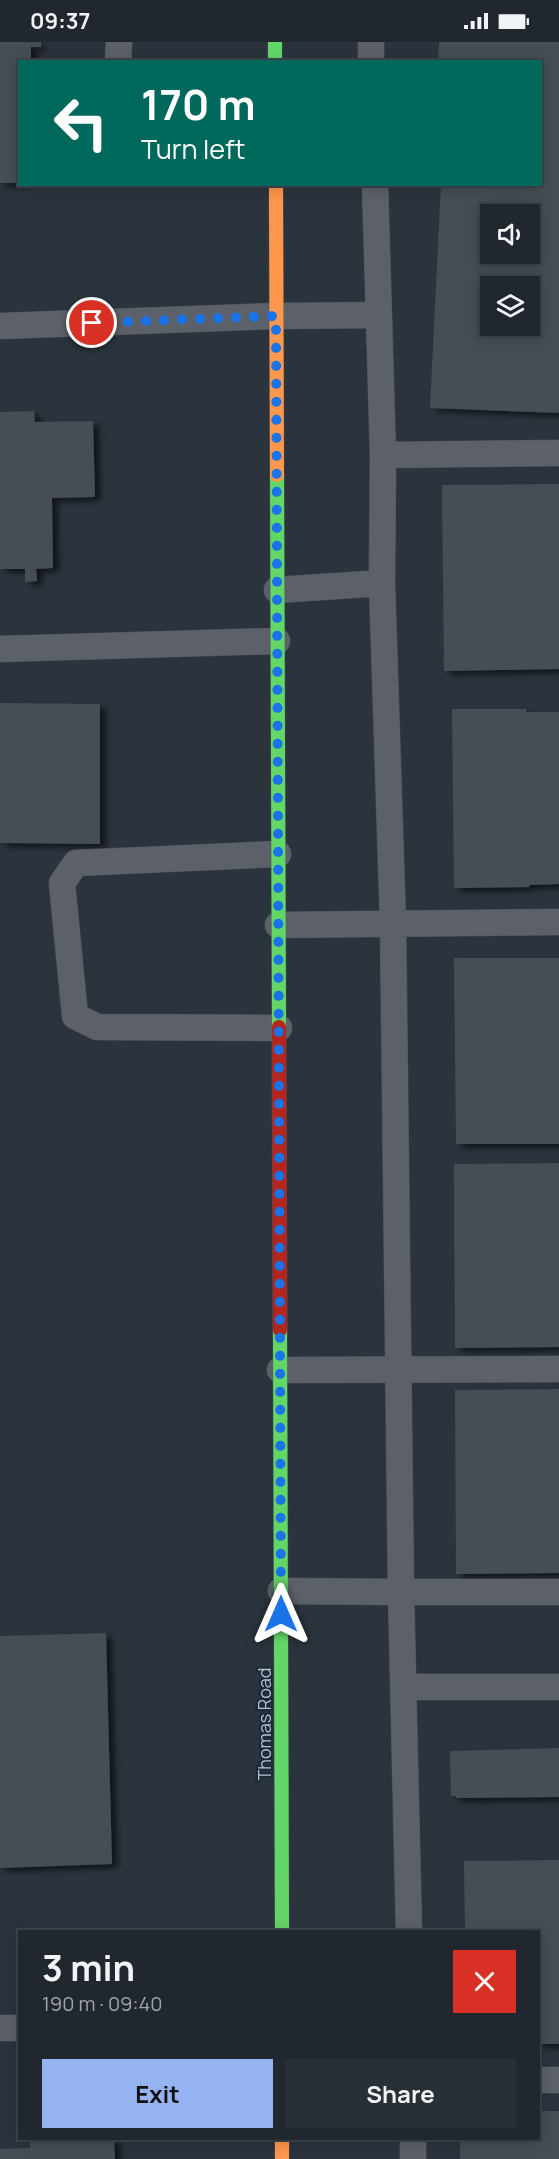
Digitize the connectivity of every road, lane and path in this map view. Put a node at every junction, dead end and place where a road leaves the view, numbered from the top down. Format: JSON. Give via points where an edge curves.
{"nodes":[{"id":1,"x":119,"y":42,"type":"edge"},
{"id":2,"x":275,"y":42,"type":"edge"},
{"id":3,"x":371,"y":42,"type":"edge"},
{"id":4,"x":118,"y":60,"type":"edge"},
{"id":5,"x":275,"y":60,"type":"edge"},
{"id":6,"x":371,"y":60,"type":"edge"},
{"id":7,"x":276,"y":186,"type":"edge"},
{"id":8,"x":375,"y":186,"type":"edge"},
{"id":9,"x":379,"y":315,"type":"junction"},
{"id":10,"x":276,"y":316,"type":"junction"},
{"id":11,"x":0,"y":326,"type":"edge"},
{"id":12,"x":559,"y":453,"type":"edge"},
{"id":13,"x":383,"y":455,"type":"junction"},
{"id":14,"x":382,"y":583,"type":"junction"},
{"id":15,"x":277,"y":590,"type":"junction"},
{"id":16,"x":277,"y":640,"type":"junction"},
{"id":17,"x":0,"y":649,"type":"edge"},
{"id":18,"x":278,"y":854,"type":"junction"},
{"id":19,"x":559,"y":922,"type":"edge"},
{"id":20,"x":393,"y":923,"type":"junction"},
{"id":21,"x":278,"y":925,"type":"junction"},
{"id":22,"x":279,"y":1028,"type":"junction"},
{"id":23,"x":399,"y":1369,"type":"junction"},
{"id":24,"x":559,"y":1369,"type":"edge"},
{"id":25,"x":280,"y":1370,"type":"junction"},
{"id":26,"x":281,"y":1591,"type":"junction"},
{"id":27,"x":401,"y":1592,"type":"junction"},
{"id":28,"x":559,"y":1592,"type":"edge"},
{"id":29,"x":403,"y":1687,"type":"junction"},
{"id":30,"x":559,"y":1687,"type":"edge"},
{"id":31,"x":282,"y":1930,"type":"edge"},
{"id":32,"x":409,"y":1930,"type":"edge"},
{"id":33,"x":0,"y":2028,"type":"edge"},
{"id":34,"x":18,"y":2028,"type":"edge"},
{"id":35,"x":540,"y":2080,"type":"edge"},
{"id":36,"x":559,"y":2080,"type":"edge"},
{"id":37,"x":282,"y":2140,"type":"edge"},
{"id":38,"x":413,"y":2140,"type":"edge"},
{"id":39,"x":282,"y":2159,"type":"edge"},
{"id":40,"x":413,"y":2159,"type":"edge"}],
"edges":[{"from":1,"to":4,"type":"lane"},
{"from":2,"to":5,"type":"street"},
{"from":3,"to":6,"type":"lane"},
{"from":7,"to":10,"type":"street","name":"Thomas Road"},
{"from":8,"to":9,"type":"lane"},
{"from":9,"to":10,"type":"lane"},
{"from":9,"to":13,"type":"lane"},
{"from":10,"to":11,"type":"lane"},
{"from":10,"to":15,"type":"street","name":"Thomas Road"},
{"from":12,"to":13,"type":"lane"},
{"from":13,"to":14,"type":"lane"},
{"from":14,"to":15,"type":"lane"},
{"from":14,"to":20,"type":"lane"},
{"from":15,"to":16,"type":"street","name":"Thomas Road"},
{"from":16,"to":17,"type":"lane"},
{"from":16,"to":18,"type":"street","name":"Thomas Road"},
{"from":18,"to":21,"type":"street","name":"Thomas Road"},
{"from":18,"to":22,"type":"lane","via":[[76,862],[62,883],[75,1016],[97,1027]]},
{"from":19,"to":20,"type":"lane"},
{"from":20,"to":21,"type":"lane"},
{"from":20,"to":23,"type":"lane"},
{"from":21,"to":22,"type":"street","name":"Thomas Road"},
{"from":22,"to":25,"type":"street","name":"Thomas Road"},
{"from":23,"to":24,"type":"lane"},
{"from":23,"to":25,"type":"lane"},
{"from":23,"to":27,"type":"lane"},
{"from":25,"to":26,"type":"street","name":"Thomas Road"},
{"from":26,"to":27,"type":"lane"},
{"from":26,"to":31,"type":"street","name":"Thomas Road"},
{"from":27,"to":28,"type":"lane"},
{"from":27,"to":29,"type":"lane"},
{"from":29,"to":30,"type":"lane"},
{"from":29,"to":32,"type":"lane"},
{"from":33,"to":34,"type":"lane"},
{"from":35,"to":36,"type":"lane"},
{"from":37,"to":39,"type":"street"},
{"from":38,"to":40,"type":"lane"}]}
